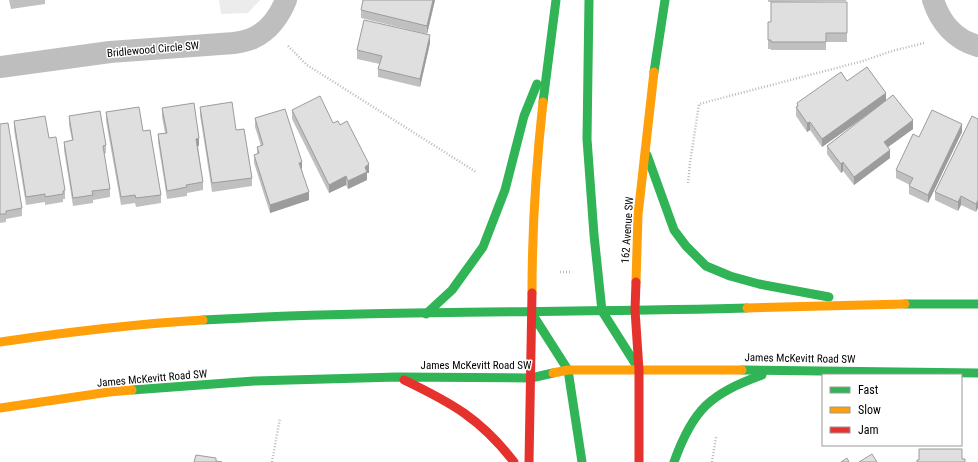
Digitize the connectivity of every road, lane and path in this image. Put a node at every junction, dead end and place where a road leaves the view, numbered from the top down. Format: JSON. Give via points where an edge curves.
{"nodes":[{"id":1,"x":286,"y":0,"type":"edge"},
{"id":2,"x":556,"y":0,"type":"edge"},
{"id":3,"x":589,"y":0,"type":"edge"},
{"id":4,"x":665,"y":0,"type":"edge"},
{"id":5,"x":933,"y":0,"type":"edge"},
{"id":6,"x":269,"y":27,"type":"junction"},
{"id":7,"x":955,"y":35,"type":"junction"},
{"id":8,"x":978,"y":46,"type":"edge"},
{"id":9,"x":548,"y":57,"type":"junction"},
{"id":10,"x":0,"y":67,"type":"edge"},
{"id":11,"x":646,"y":150,"type":"junction"},
{"id":12,"x":476,"y":172,"type":"dead end"},
{"id":13,"x":688,"y":189,"type":"dead end"},
{"id":14,"x":872,"y":304,"type":"junction"},
{"id":15,"x":978,"y":304,"type":"edge"},
{"id":16,"x":635,"y":310,"type":"junction"},
{"id":17,"x":602,"y":311,"type":"junction"},
{"id":18,"x":531,"y":312,"type":"junction"},
{"id":19,"x":426,"y":314,"type":"junction"},
{"id":20,"x":0,"y":342,"type":"edge"},
{"id":21,"x":568,"y":370,"type":"junction"},
{"id":22,"x":639,"y":370,"type":"junction"},
{"id":23,"x":780,"y":370,"type":"junction"},
{"id":24,"x":978,"y":373,"type":"edge"},
{"id":25,"x":397,"y":377,"type":"junction"},
{"id":26,"x":531,"y":378,"type":"junction"},
{"id":27,"x":0,"y":408,"type":"edge"},
{"id":28,"x":280,"y":418,"type":"dead end"},
{"id":29,"x":717,"y":434,"type":"dead end"},
{"id":30,"x":272,"y":462,"type":"edge"},
{"id":31,"x":514,"y":462,"type":"edge"},
{"id":32,"x":529,"y":462,"type":"edge"},
{"id":33,"x":582,"y":462,"type":"edge"},
{"id":34,"x":639,"y":462,"type":"edge"},
{"id":35,"x":674,"y":462,"type":"edge"},
{"id":36,"x":712,"y":462,"type":"edge"}],
"edges":[{"from":1,"to":6,"type":"street","name":"Bridlewood Circle SW","via":[[279,16]]},
{"from":2,"to":9,"type":"main road"},
{"from":3,"to":17,"type":"main road","via":[[588,139]]},
{"from":4,"to":11,"type":"main road","name":"162 Avenue SW"},
{"from":5,"to":7,"type":"street","via":[[942,22]]},
{"from":6,"to":10,"type":"street","name":"Bridlewood Circle SW","via":[[253,38],[234,43],[110,52]]},
{"from":6,"to":12,"type":"path","via":[[307,65]]},
{"from":7,"to":8,"type":"street","via":[[964,42]]},
{"from":7,"to":13,"type":"path","via":[[699,104]]},
{"from":9,"to":18,"type":"main road","via":[[536,164]]},
{"from":9,"to":19,"type":"main road","via":[[524,116],[505,190],[483,247],[452,290]]},
{"from":11,"to":14,"type":"main road","via":[[674,230],[706,266],[759,284]]},
{"from":11,"to":16,"type":"main road","name":"162 Avenue SW","via":[[638,215]]},
{"from":14,"to":15,"type":"main road"},
{"from":14,"to":16,"type":"main road"},
{"from":16,"to":17,"type":"main road"},
{"from":16,"to":22,"type":"main road","name":"162 Avenue SW"},
{"from":17,"to":18,"type":"main road"},
{"from":17,"to":22,"type":"main road"},
{"from":18,"to":19,"type":"main road"},
{"from":18,"to":21,"type":"main road"},
{"from":18,"to":26,"type":"main road"},
{"from":19,"to":20,"type":"main road","via":[[289,315],[146,322]]},
{"from":21,"to":22,"type":"main road","name":"James McKevitt Road SW"},
{"from":21,"to":26,"type":"main road","name":"James McKevitt Road SW"},
{"from":21,"to":33,"type":"main road"},
{"from":22,"to":23,"type":"main road","name":"James McKevitt Road SW"},
{"from":22,"to":34,"type":"main road","name":"162 Avenue SW"},
{"from":23,"to":24,"type":"main road","name":"James McKevitt Road SW"},
{"from":23,"to":35,"type":"main road","via":[[739,383],[717,394],[704,405],[693,419]]},
{"from":25,"to":26,"type":"main road","name":"James McKevitt Road SW"},
{"from":25,"to":27,"type":"main road","name":"James McKevitt Road SW","via":[[254,382],[125,391]]},
{"from":25,"to":31,"type":"main road","via":[[459,409],[492,435]]},
{"from":26,"to":32,"type":"main road"},
{"from":28,"to":30,"type":"path"},
{"from":29,"to":36,"type":"path"}]}
